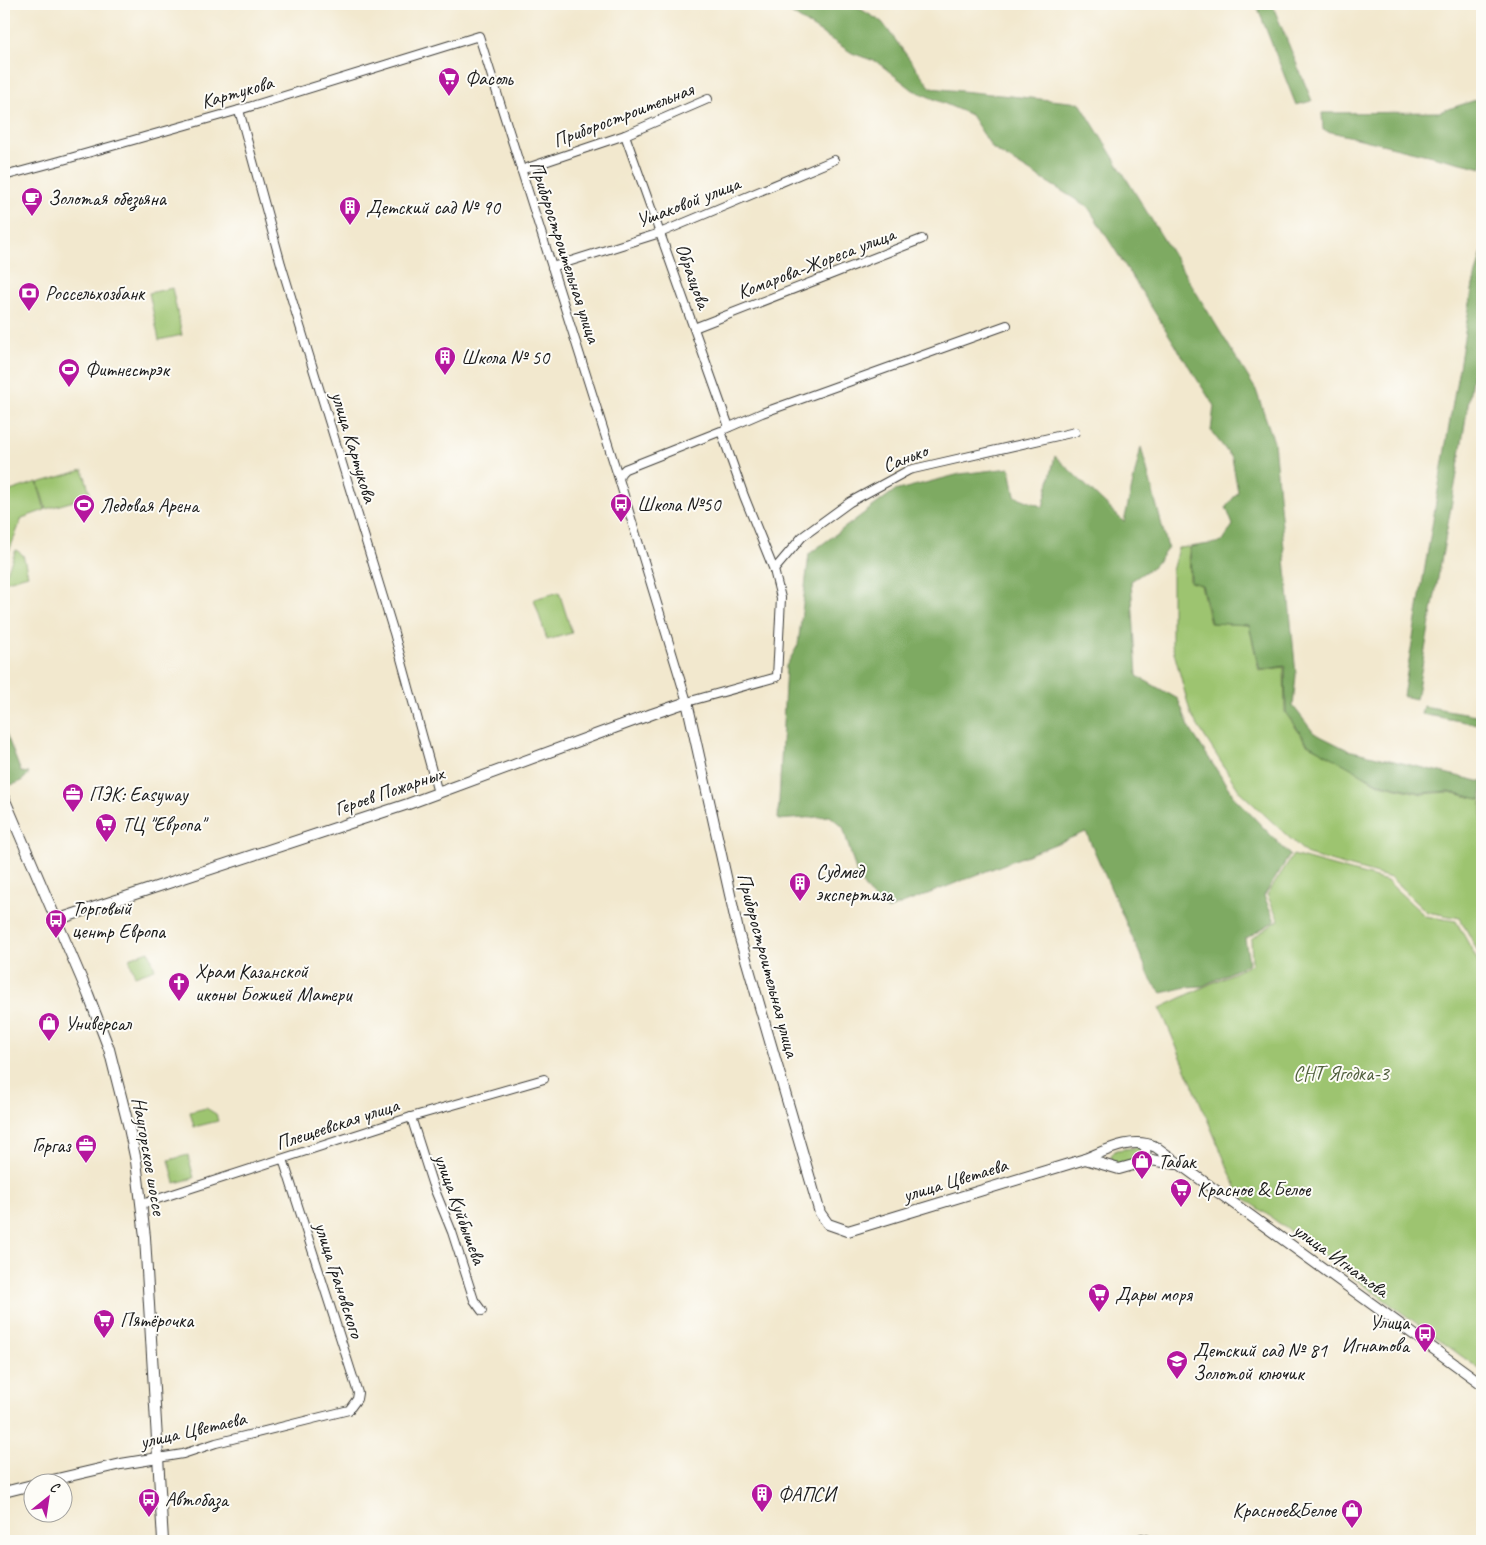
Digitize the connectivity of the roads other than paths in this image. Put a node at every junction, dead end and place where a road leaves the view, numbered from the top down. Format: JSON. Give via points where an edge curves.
{"nodes":[{"id":1,"x":479,"y":36,"type":"joint"},
{"id":2,"x":708,"y":99,"type":"dead end"},
{"id":3,"x":238,"y":110,"type":"junction"},
{"id":4,"x":625,"y":136,"type":"junction"},
{"id":5,"x":834,"y":160,"type":"dead end"},
{"id":6,"x":521,"y":170,"type":"junction"},
{"id":7,"x":4,"y":176,"type":"edge"},
{"id":8,"x":660,"y":233,"type":"junction"},
{"id":9,"x":922,"y":239,"type":"dead end"},
{"id":10,"x":552,"y":267,"type":"junction"},
{"id":11,"x":1007,"y":325,"type":"dead end"},
{"id":12,"x":694,"y":328,"type":"junction"},
{"id":13,"x":725,"y":429,"type":"junction"},
{"id":14,"x":1076,"y":432,"type":"dead end"},
{"id":15,"x":619,"y":479,"type":"junction"},
{"id":16,"x":774,"y":570,"type":"junction"},
{"id":17,"x":687,"y":702,"type":"junction"},
{"id":18,"x":438,"y":793,"type":"junction"},
{"id":19,"x":4,"y":798,"type":"edge"},
{"id":20,"x":56,"y":920,"type":"junction"},
{"id":21,"x":544,"y":1079,"type":"dead end"},
{"id":22,"x":410,"y":1117,"type":"junction"},
{"id":23,"x":1140,"y":1143,"type":"junction"},
{"id":24,"x":1110,"y":1148,"type":"junction"},
{"id":25,"x":283,"y":1159,"type":"junction"},
{"id":26,"x":1085,"y":1159,"type":"junction"},
{"id":27,"x":1141,"y":1163,"type":"junction"},
{"id":28,"x":1179,"y":1165,"type":"junction"},
{"id":29,"x":1112,"y":1168,"type":"junction"},
{"id":30,"x":142,"y":1204,"type":"junction"},
{"id":31,"x":836,"y":1228,"type":"joint"},
{"id":32,"x":482,"y":1311,"type":"dead end"},
{"id":33,"x":1482,"y":1384,"type":"edge"},
{"id":34,"x":349,"y":1410,"type":"joint"},
{"id":35,"x":158,"y":1458,"type":"junction"},
{"id":36,"x":72,"y":1475,"type":"edge"},
{"id":37,"x":22,"y":1488,"type":"edge"},
{"id":38,"x":4,"y":1492,"type":"edge"},
{"id":39,"x":163,"y":1541,"type":"edge"},
{"id":40,"x":1134,"y":1541,"type":"edge"},
{"id":41,"x":1154,"y":1541,"type":"edge"}],
"edges":[{"from":1,"to":3,"type":"street","name":"Картукова"},
{"from":1,"to":6,"type":"street","name":"Приборостроительная улица"},
{"from":2,"to":4,"type":"street","name":"Приборостроительная"},
{"from":3,"to":7,"type":"street","name":"Картукова"},
{"from":3,"to":18,"type":"street","name":"улица Картукова","via":[[281,264],[394,633]]},
{"from":4,"to":6,"type":"street","name":"Приборостроительная"},
{"from":4,"to":8,"type":"street","name":"Образцова"},
{"from":5,"to":8,"type":"street","name":"Ушаковой улица"},
{"from":6,"to":10,"type":"street","name":"Приборостроительная улица"},
{"from":8,"to":10,"type":"street","name":"Ушаковой улица"},
{"from":8,"to":12,"type":"street","name":"Образцова"},
{"from":9,"to":12,"type":"street","name":"Комарова-Жореса улица"},
{"from":10,"to":15,"type":"street","name":"Приборостроительная улица"},
{"from":11,"to":13,"type":"street"},
{"from":12,"to":13,"type":"street","name":"Образцова"},
{"from":13,"to":15,"type":"street","via":[[625,469]]},
{"from":13,"to":16,"type":"street","via":[[744,496]]},
{"from":14,"to":16,"type":"street","name":"Санько","via":[[909,470],[850,502],[802,537]]},
{"from":15,"to":17,"type":"street","name":"Приборостроительная улица"},
{"from":16,"to":17,"type":"street","via":[[781,598],[777,677]]},
{"from":17,"to":18,"type":"main road","name":"Героев Пожарных"},
{"from":17,"to":31,"type":"main road","name":"Приборостроительная улица","via":[[747,965],[820,1213],[828,1224]]},
{"from":18,"to":20,"type":"main road","name":"Героев Пожарных"},
{"from":19,"to":20,"type":"main road","name":"Наугорское шоссе"},
{"from":20,"to":30,"type":"main road","name":"Наугорское шоссе","via":[[109,1049],[132,1141]]},
{"from":21,"to":22,"type":"street","name":"Плещеевская улица"},
{"from":22,"to":25,"type":"street","name":"Плещеевская улица"},
{"from":22,"to":32,"type":"street","name":"улица Куйбышева","via":[[474,1300]]},
{"from":23,"to":24,"type":"main road"},
{"from":23,"to":27,"type":"street","via":[[1147,1151]]},
{"from":23,"to":28,"type":"main road","name":"улица Игнатова","via":[[1156,1147]]},
{"from":24,"to":26,"type":"main road","name":"улица Цветаева"},
{"from":24,"to":29,"type":"street","via":[[1106,1159]]},
{"from":25,"to":30,"type":"street","name":"Плещеевская улица"},
{"from":25,"to":34,"type":"street","name":"улица Грановского","via":[[358,1393]]},
{"from":26,"to":29,"type":"main road"},
{"from":26,"to":31,"type":"main road","name":"улица Цветаева","via":[[848,1231]]},
{"from":27,"to":28,"type":"main road","name":"улица Игнатова","via":[[1151,1160]]},
{"from":27,"to":29,"type":"main road"},
{"from":28,"to":33,"type":"main road","name":"улица Игнатова"},
{"from":30,"to":35,"type":"main road","name":"Наугорское шоссе"},
{"from":34,"to":35,"type":"street","name":"улица Цветаева"},
{"from":35,"to":36,"type":"main road","name":"улица Цветаева"},
{"from":35,"to":39,"type":"main road","name":"Наугорское шоссе"},
{"from":37,"to":38,"type":"main road"},
{"from":40,"to":41,"type":"street","via":[[1142,1538]]}]}
